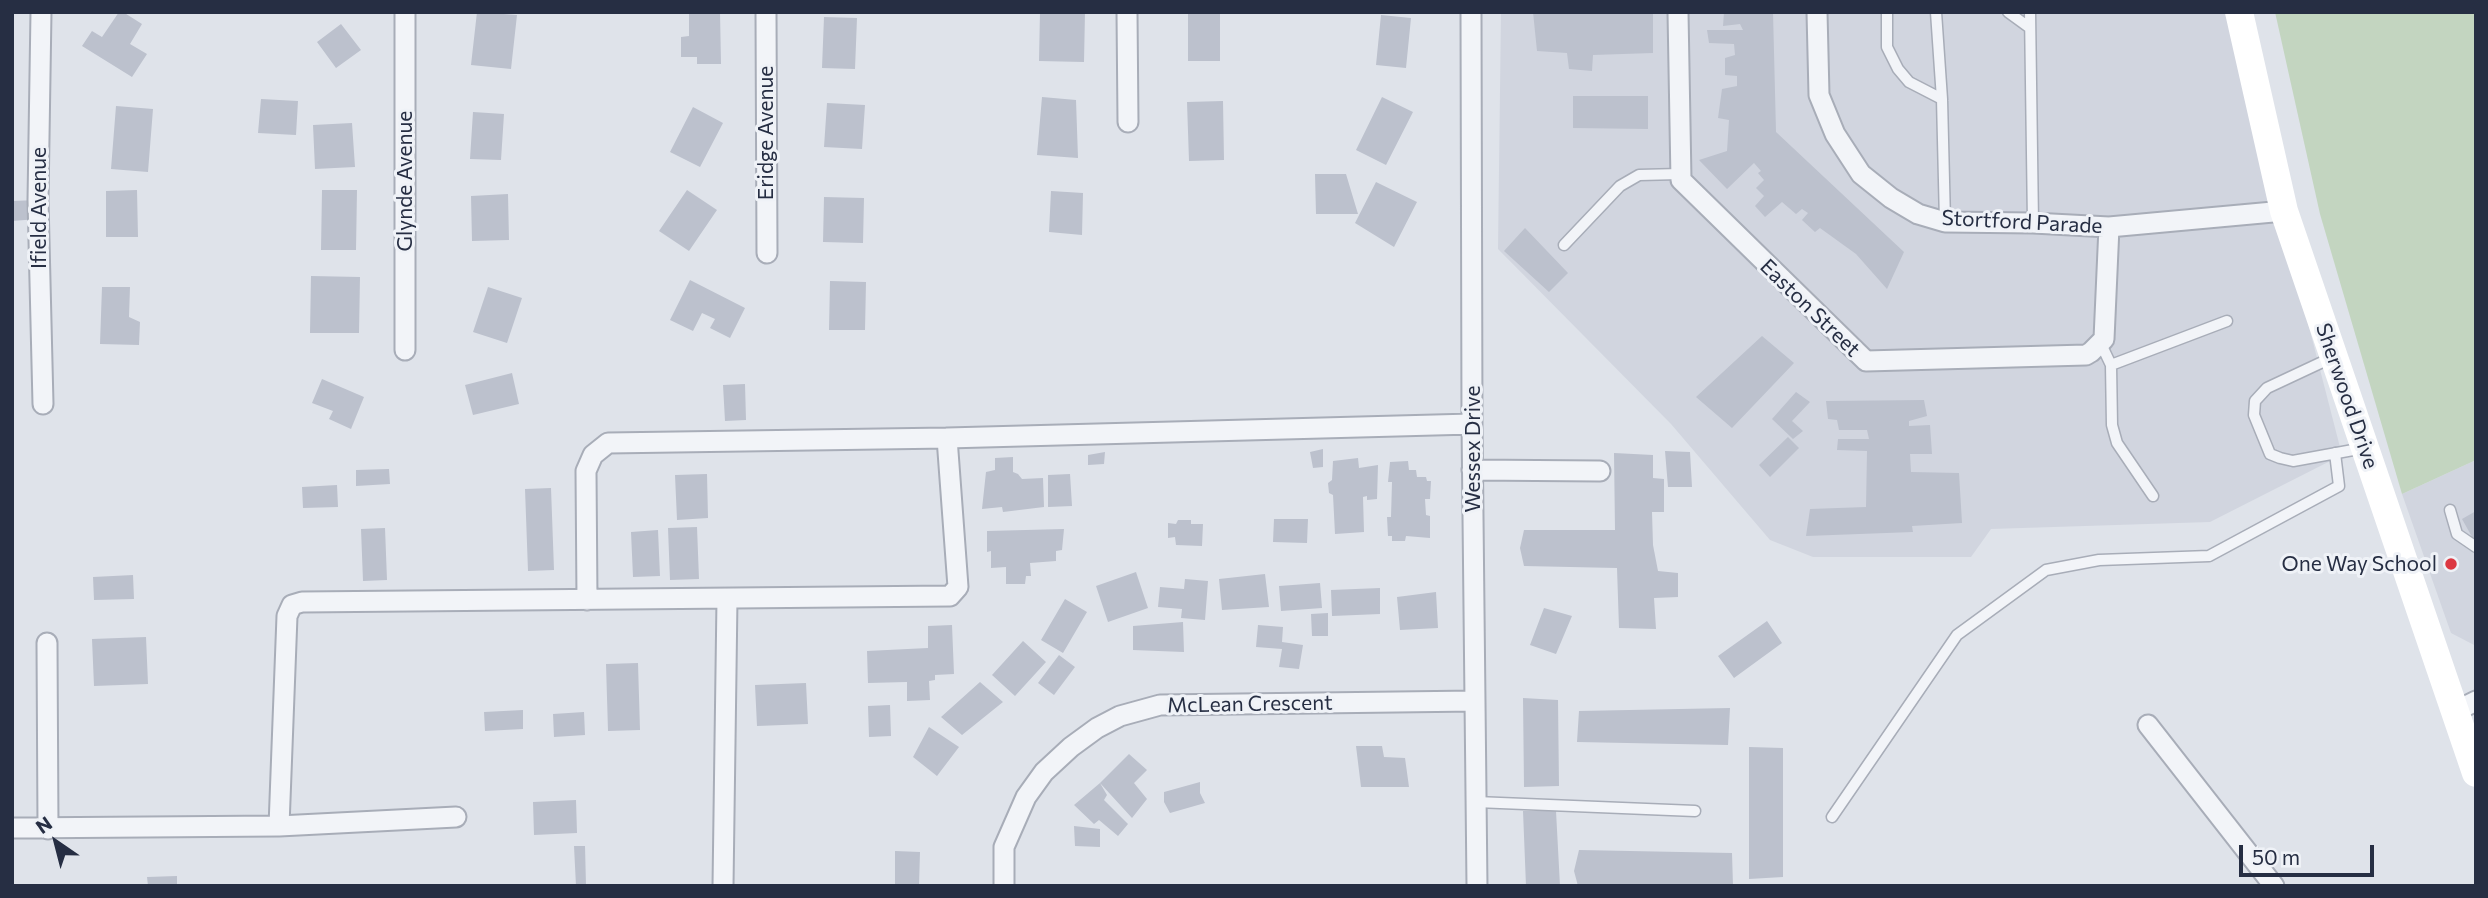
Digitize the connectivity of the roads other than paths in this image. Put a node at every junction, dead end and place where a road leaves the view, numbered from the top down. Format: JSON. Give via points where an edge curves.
{"nodes":[{"id":1,"x":41,"y":12,"type":"edge"},
{"id":2,"x":405,"y":12,"type":"edge"},
{"id":3,"x":765,"y":12,"type":"edge"},
{"id":4,"x":1127,"y":12,"type":"edge"},
{"id":5,"x":1471,"y":12,"type":"edge"},
{"id":6,"x":1678,"y":12,"type":"edge"},
{"id":7,"x":1816,"y":12,"type":"edge"},
{"id":8,"x":1887,"y":12,"type":"edge"},
{"id":9,"x":1936,"y":12,"type":"edge"},
{"id":10,"x":2008,"y":12,"type":"edge"},
{"id":11,"x":2029,"y":12,"type":"edge"},
{"id":12,"x":2239,"y":12,"type":"edge"},
{"id":13,"x":2030,"y":29,"type":"junction"},
{"id":14,"x":1942,"y":99,"type":"junction"},
{"id":15,"x":1128,"y":122,"type":"dead end"},
{"id":16,"x":1680,"y":174,"type":"junction"},
{"id":17,"x":2284,"y":211,"type":"junction"},
{"id":18,"x":1945,"y":222,"type":"junction"},
{"id":19,"x":2033,"y":223,"type":"junction"},
{"id":20,"x":2109,"y":227,"type":"junction"},
{"id":21,"x":1564,"y":245,"type":"dead end"},
{"id":22,"x":766,"y":253,"type":"dead end"},
{"id":23,"x":2227,"y":321,"type":"dead end"},
{"id":24,"x":2101,"y":344,"type":"junction"},
{"id":25,"x":405,"y":350,"type":"dead end"},
{"id":26,"x":2334,"y":357,"type":"junction"},
{"id":27,"x":2111,"y":365,"type":"junction"},
{"id":28,"x":43,"y":404,"type":"dead end"},
{"id":29,"x":1472,"y":424,"type":"junction"},
{"id":30,"x":947,"y":438,"type":"junction"},
{"id":31,"x":2364,"y":447,"type":"junction"},
{"id":32,"x":2335,"y":453,"type":"junction"},
{"id":33,"x":1472,"y":470,"type":"junction"},
{"id":34,"x":1600,"y":471,"type":"dead end"},
{"id":35,"x":2153,"y":496,"type":"dead end"},
{"id":36,"x":2450,"y":510,"type":"dead end"},
{"id":37,"x":2476,"y":547,"type":"edge"},
{"id":38,"x":727,"y":599,"type":"junction"},
{"id":39,"x":587,"y":600,"type":"junction"},
{"id":40,"x":47,"y":643,"type":"dead end"},
{"id":41,"x":1475,"y":701,"type":"junction"},
{"id":42,"x":2465,"y":706,"type":"edge"},
{"id":43,"x":2148,"y":725,"type":"dead end"},
{"id":44,"x":2476,"y":774,"type":"edge"},
{"id":45,"x":1476,"y":802,"type":"junction"},
{"id":46,"x":1695,"y":811,"type":"dead end"},
{"id":47,"x":456,"y":817,"type":"dead end"},
{"id":48,"x":1832,"y":817,"type":"dead end"},
{"id":49,"x":279,"y":825,"type":"junction"},
{"id":50,"x":12,"y":828,"type":"edge"},
{"id":51,"x":48,"y":829,"type":"junction"},
{"id":52,"x":723,"y":886,"type":"edge"},
{"id":53,"x":1004,"y":886,"type":"edge"},
{"id":54,"x":1477,"y":886,"type":"edge"},
{"id":55,"x":2274,"y":886,"type":"edge"}],
"edges":[{"from":1,"to":28,"type":"street","name":"Ifield Avenue","via":[[38,210]]},
{"from":2,"to":25,"type":"street","name":"Glynde Avenue"},
{"from":3,"to":22,"type":"street","name":"Eridge Avenue"},
{"from":4,"to":15,"type":"street"},
{"from":5,"to":29,"type":"street","name":"Wessex Drive"},
{"from":6,"to":16,"type":"street"},
{"from":7,"to":18,"type":"street","name":"Stortford Parade","via":[[1819,95],[1835,134],[1861,174],[1918,214]]},
{"from":8,"to":14,"type":"lane","via":[[1887,47],[1898,69],[1909,82]]},
{"from":9,"to":14,"type":"lane"},
{"from":10,"to":13,"type":"lane"},
{"from":11,"to":13,"type":"lane"},
{"from":12,"to":17,"type":"street","name":"Sherwood Drive"},
{"from":13,"to":19,"type":"lane"},
{"from":14,"to":18,"type":"lane"},
{"from":16,"to":21,"type":"lane","via":[[1639,176],[1620,186]]},
{"from":16,"to":24,"type":"street","name":"Easton Street","via":[[1685,186],[1866,361],[2086,355]]},
{"from":17,"to":20,"type":"street","name":"Stortford Parade"},
{"from":17,"to":26,"type":"street","name":"Sherwood Drive"},
{"from":18,"to":19,"type":"street","name":"Stortford Parade"},
{"from":19,"to":20,"type":"street","name":"Stortford Parade"},
{"from":20,"to":24,"type":"street"},
{"from":23,"to":27,"type":"lane"},
{"from":24,"to":27,"type":"lane"},
{"from":26,"to":31,"type":"street","name":"Sherwood Drive"},
{"from":26,"to":32,"type":"lane","via":[[2267,388],[2255,401],[2254,415],[2270,454],[2293,461]]},
{"from":27,"to":35,"type":"lane","via":[[2112,425],[2117,443]]},
{"from":29,"to":30,"type":"street"},
{"from":29,"to":33,"type":"street","name":"Wessex Drive"},
{"from":30,"to":38,"type":"street","via":[[958,587],[950,596]]},
{"from":30,"to":39,"type":"street","via":[[607,443],[593,455],[586,471]]},
{"from":31,"to":32,"type":"lane"},
{"from":31,"to":42,"type":"street","name":"Sherwood Drive"},
{"from":32,"to":48,"type":"lane","via":[[2339,486],[2209,556],[2099,560],[2046,570],[1957,635]]},
{"from":33,"to":34,"type":"street"},
{"from":33,"to":41,"type":"street","name":"Wessex Drive"},
{"from":36,"to":37,"type":"lane","via":[[2457,534]]},
{"from":38,"to":39,"type":"street"},
{"from":38,"to":52,"type":"street"},
{"from":39,"to":49,"type":"street","via":[[292,605]]},
{"from":40,"to":51,"type":"street"},
{"from":41,"to":45,"type":"street","name":"Wessex Drive"},
{"from":41,"to":53,"type":"street","name":"McLean Crescent","via":[[1160,705],[1120,716],[1071,747],[1026,797],[1004,848]]},
{"from":42,"to":44,"type":"street","name":"Sherwood Drive"},
{"from":43,"to":55,"type":"street"},
{"from":45,"to":46,"type":"lane"},
{"from":45,"to":54,"type":"street","name":"Wessex Drive"},
{"from":47,"to":49,"type":"street"},
{"from":49,"to":51,"type":"street"},
{"from":50,"to":51,"type":"street"}]}
